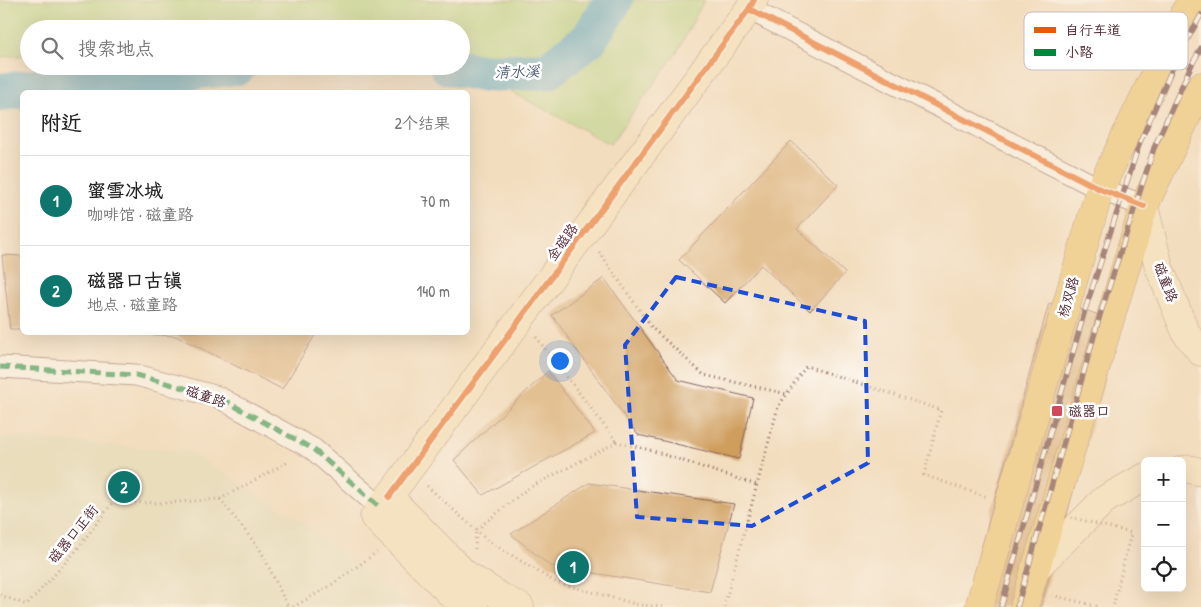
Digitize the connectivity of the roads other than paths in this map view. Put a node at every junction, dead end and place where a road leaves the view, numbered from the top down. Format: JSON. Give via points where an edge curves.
{"nodes":[{"id":1,"x":1191,"y":0,"type":"edge"},
{"id":2,"x":751,"y":4,"type":"edge"},
{"id":3,"x":1185,"y":12,"type":"edge"},
{"id":4,"x":1157,"y":70,"type":"edge"},
{"id":5,"x":1201,"y":86,"type":"edge"},
{"id":6,"x":1100,"y":189,"type":"junction"},
{"id":7,"x":1144,"y":206,"type":"junction"},
{"id":8,"x":1201,"y":352,"type":"edge"},
{"id":9,"x":0,"y":368,"type":"edge"},
{"id":10,"x":1186,"y":469,"type":"edge"},
{"id":11,"x":1201,"y":472,"type":"edge"},
{"id":12,"x":1141,"y":479,"type":"edge"},
{"id":13,"x":381,"y":507,"type":"junction"},
{"id":14,"x":1030,"y":588,"type":"edge"},
{"id":15,"x":474,"y":607,"type":"edge"},
{"id":16,"x":520,"y":607,"type":"edge"},
{"id":17,"x":979,"y":607,"type":"edge"}],
"edges":[{"from":1,"to":3,"type":"main road","name":"杨双路"},
{"from":2,"to":6,"type":"street"},
{"from":2,"to":13,"type":"main road","name":"金磁路"},
{"from":4,"to":6,"type":"main road","name":"杨双路"},
{"from":5,"to":7,"type":"main road"},
{"from":6,"to":7,"type":"street"},
{"from":6,"to":17,"type":"main road","name":"杨双路"},
{"from":7,"to":8,"type":"main road","name":"磁童路","via":[[1159,267],[1186,332]]},
{"from":7,"to":14,"type":"main road"},
{"from":9,"to":13,"type":"street","name":"磁童路","via":[[136,375],[218,397],[313,449]]},
{"from":10,"to":11,"type":"main road"},
{"from":12,"to":14,"type":"main road","via":[[1104,500]]},
{"from":13,"to":15,"type":"main road","name":"磁童路","via":[[395,538],[451,594]]},
{"from":13,"to":16,"type":"main road","name":"磁童路","via":[[465,574]]}]}
